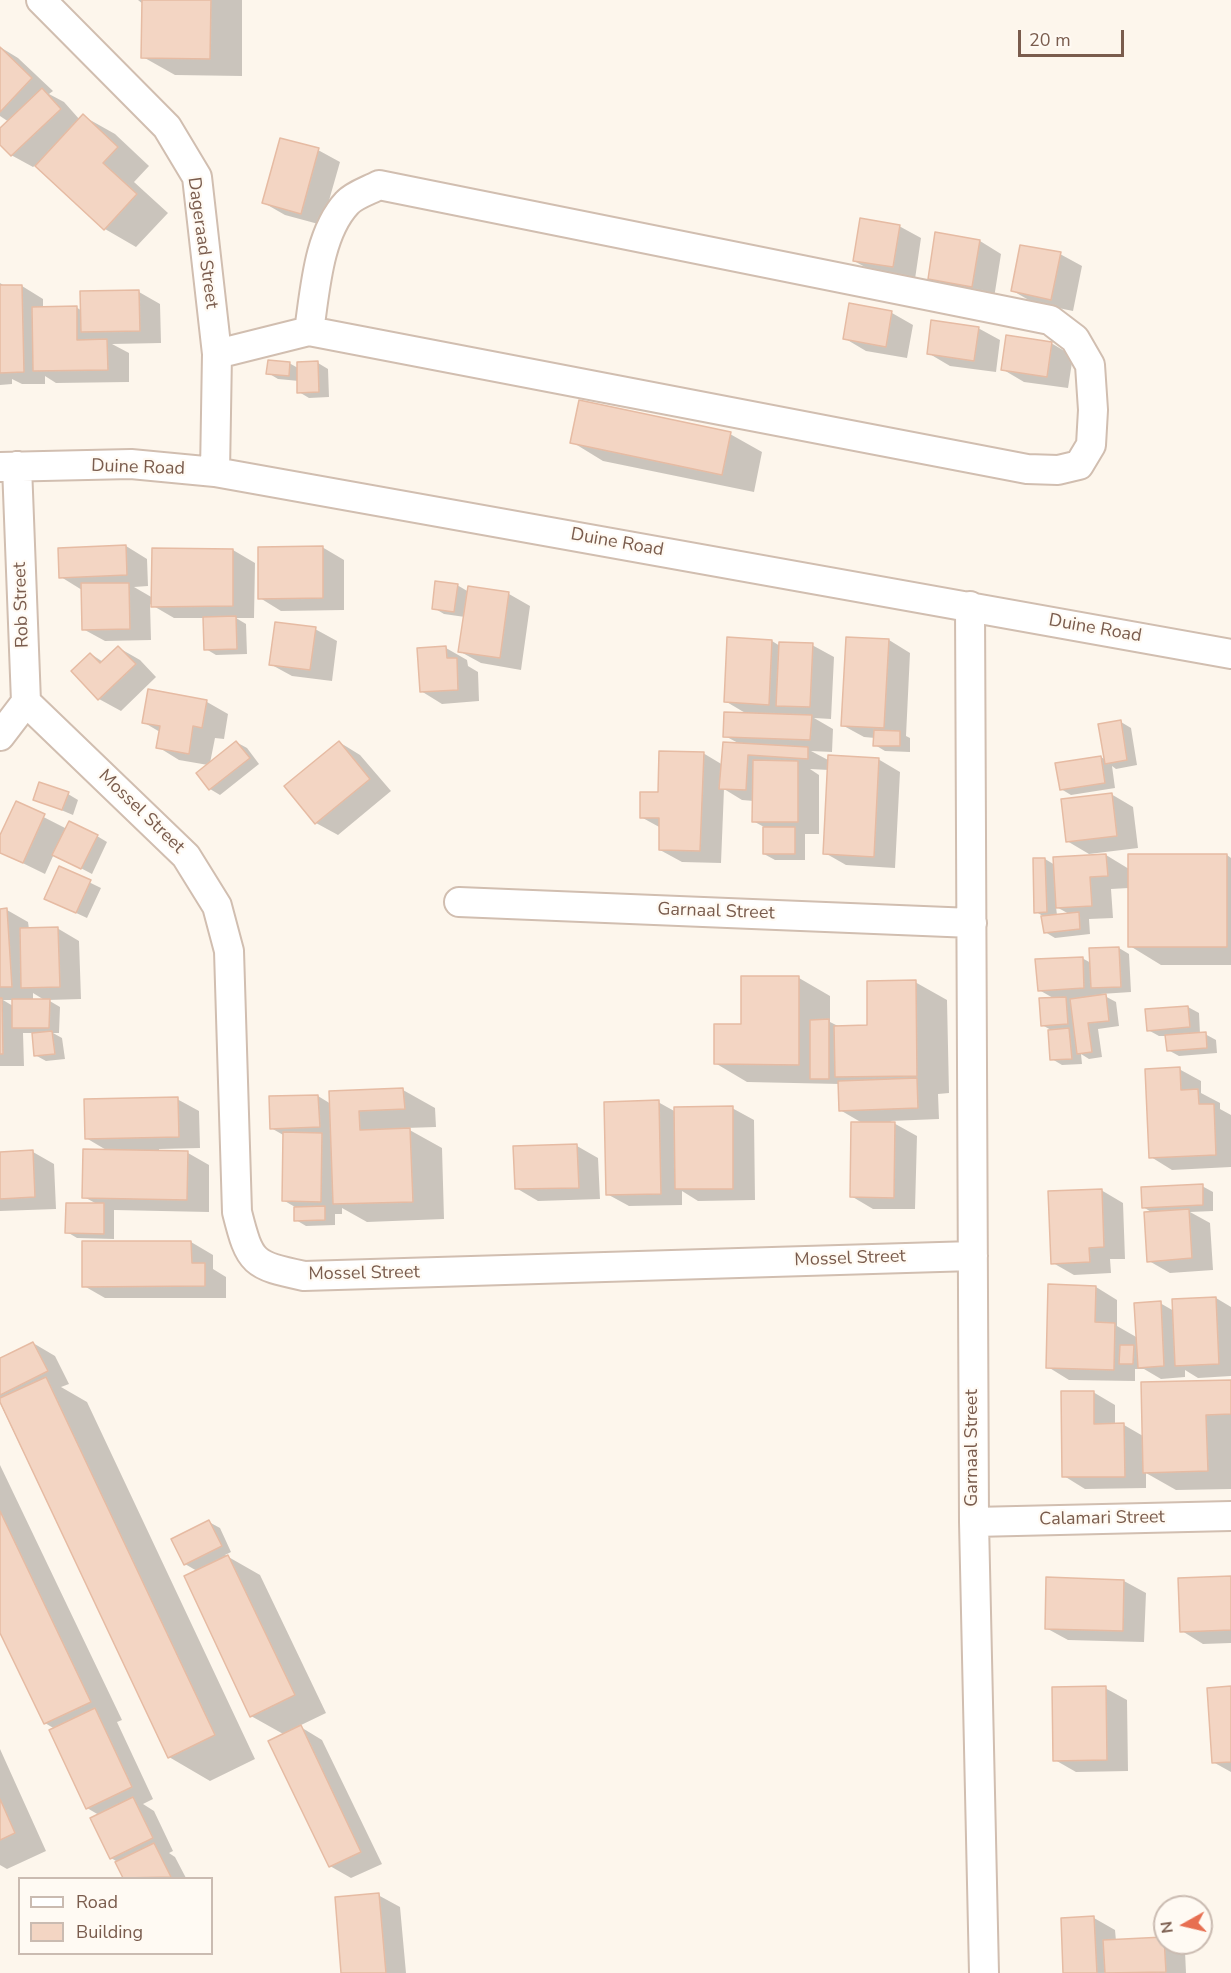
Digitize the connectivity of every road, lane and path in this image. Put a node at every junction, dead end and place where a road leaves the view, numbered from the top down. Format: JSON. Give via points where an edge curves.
{"nodes":[{"id":1,"x":42,"y":0,"type":"edge"},
{"id":2,"x":309,"y":331,"type":"junction"},
{"id":3,"x":217,"y":354,"type":"junction"},
{"id":4,"x":8,"y":466,"type":"edge"},
{"id":5,"x":215,"y":472,"type":"junction"},
{"id":6,"x":970,"y":606,"type":"junction"},
{"id":7,"x":1231,"y":654,"type":"edge"},
{"id":8,"x":26,"y":702,"type":"junction"},
{"id":9,"x":0,"y":736,"type":"edge"},
{"id":10,"x":459,"y":902,"type":"dead end"},
{"id":11,"x":972,"y":923,"type":"junction"},
{"id":12,"x":973,"y":1256,"type":"junction"},
{"id":13,"x":1231,"y":1516,"type":"edge"},
{"id":14,"x":974,"y":1522,"type":"junction"},
{"id":15,"x":984,"y":1973,"type":"edge"}],
"edges":[{"from":1,"to":3,"type":"street","name":"Dageraad Street","via":[[166,127],[197,177]]},
{"from":2,"to":2,"type":"street","via":[[1027,469],[1058,470],[1079,465],[1091,445],[1090,365],[1075,339],[1050,320],[379,185],[347,203],[327,238]]},
{"from":2,"to":3,"type":"street"},
{"from":3,"to":5,"type":"street","name":"Dageraad Street"},
{"from":4,"to":5,"type":"street","name":"Duine Road","via":[[131,464]]},
{"from":4,"to":8,"type":"street","name":"Rob Street"},
{"from":5,"to":6,"type":"street","name":"Duine Road"},
{"from":6,"to":7,"type":"street","name":"Duine Road"},
{"from":6,"to":11,"type":"street","name":"Garnaal Street"},
{"from":8,"to":9,"type":"street"},
{"from":8,"to":12,"type":"street","name":"Mossel Street","via":[[186,856],[217,906],[229,951],[237,1212],[246,1246],[264,1267],[304,1276]]},
{"from":10,"to":11,"type":"street","name":"Garnaal Street"},
{"from":11,"to":12,"type":"street","name":"Garnaal Street"},
{"from":12,"to":14,"type":"street","name":"Garnaal Street"},
{"from":13,"to":14,"type":"street","name":"Calamari Street"},
{"from":14,"to":15,"type":"street","name":"Garnaal Street"}]}
